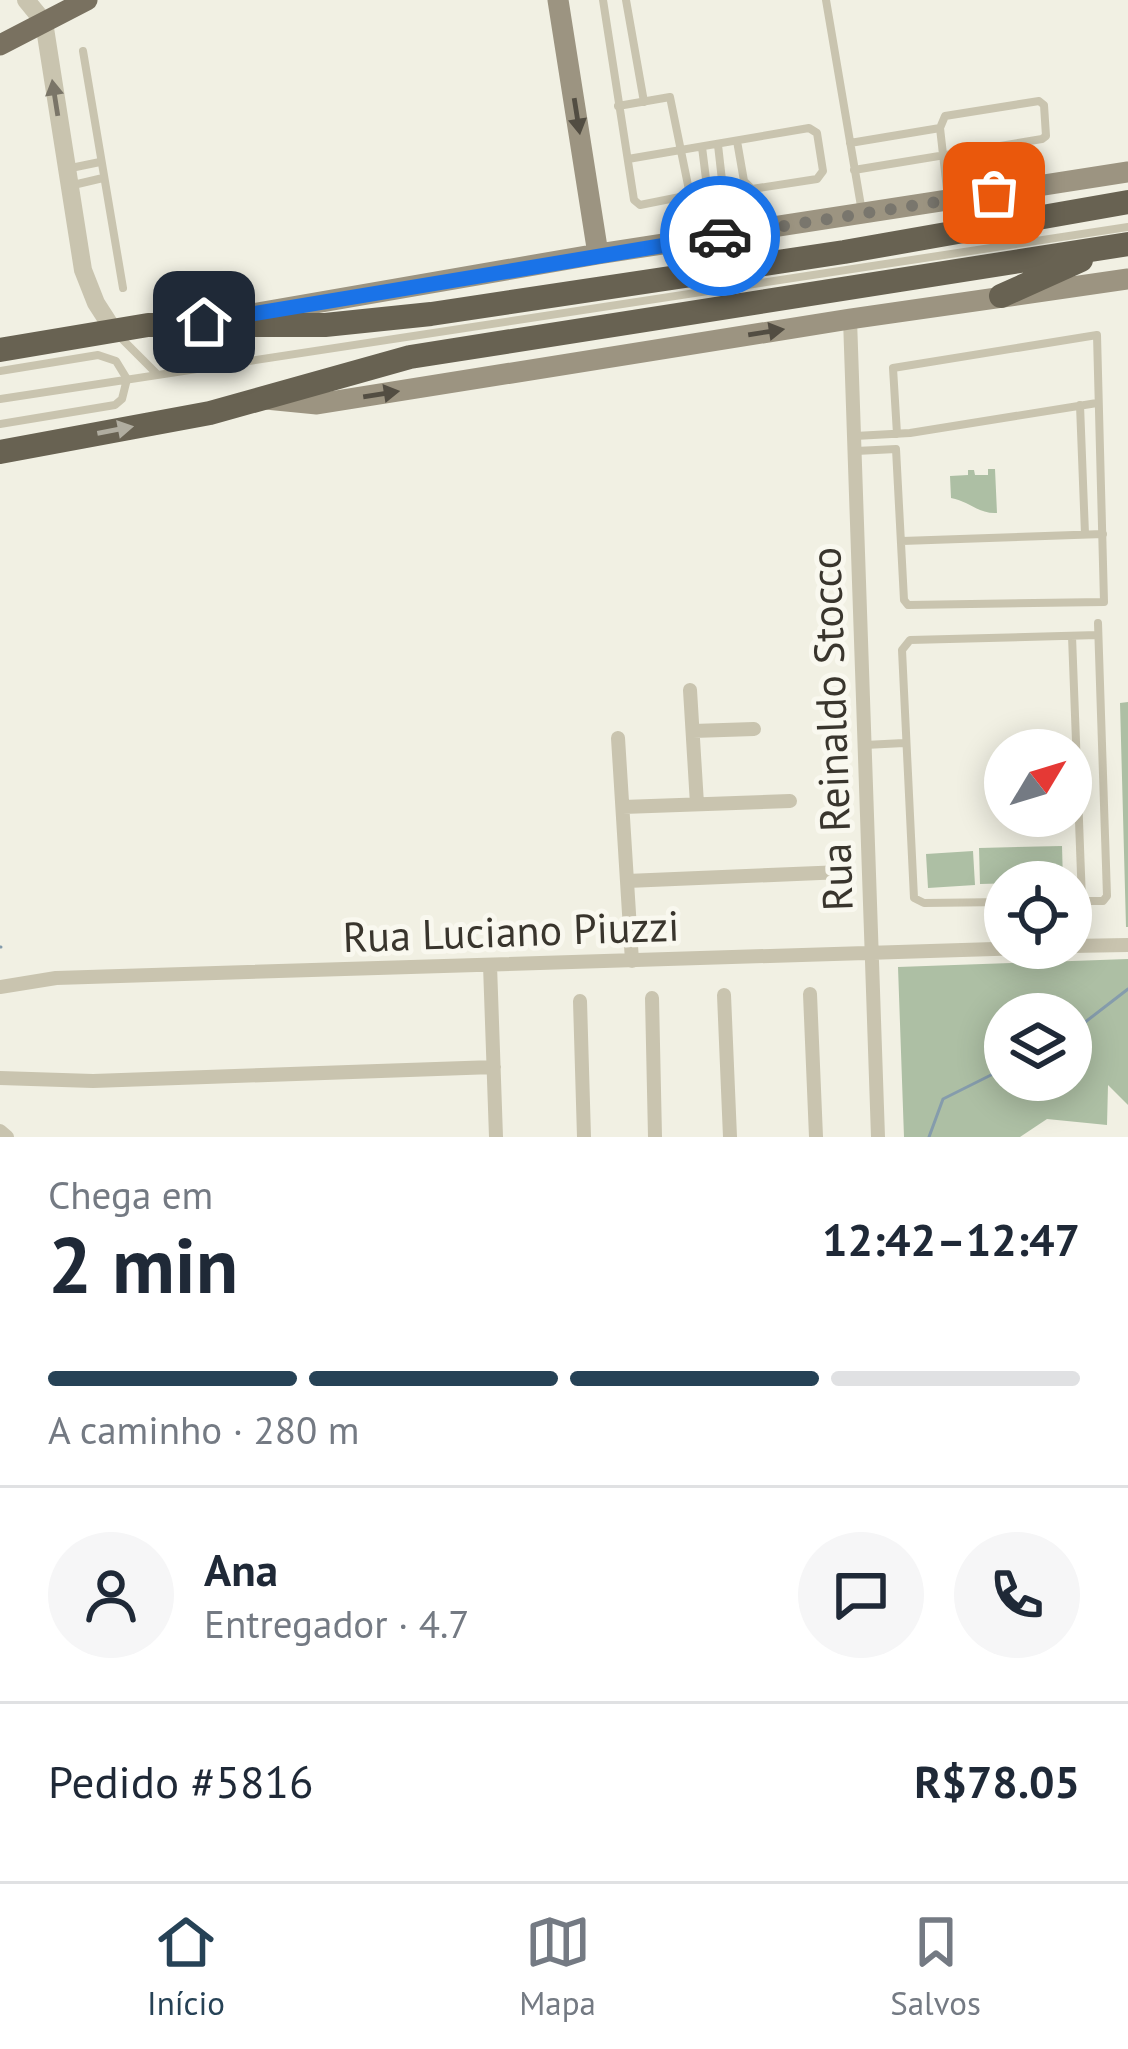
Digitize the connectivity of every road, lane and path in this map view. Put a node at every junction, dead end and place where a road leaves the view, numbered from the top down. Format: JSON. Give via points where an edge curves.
{"nodes":[{"id":1,"x":26,"y":0,"type":"edge"},
{"id":2,"x":87,"y":0,"type":"edge"},
{"id":3,"x":559,"y":0,"type":"edge"},
{"id":4,"x":603,"y":0,"type":"edge"},
{"id":5,"x":626,"y":0,"type":"edge"},
{"id":6,"x":826,"y":0,"type":"edge"},
{"id":7,"x":44,"y":22,"type":"junction"},
{"id":8,"x":0,"y":45,"type":"edge"},
{"id":9,"x":83,"y":51,"type":"dead end"},
{"id":10,"x":644,"y":102,"type":"junction"},
{"id":11,"x":618,"y":106,"type":"junction"},
{"id":12,"x":940,"y":128,"type":"junction"},
{"id":13,"x":737,"y":141,"type":"junction"},
{"id":14,"x":850,"y":143,"type":"junction"},
{"id":15,"x":718,"y":145,"type":"junction"},
{"id":16,"x":702,"y":147,"type":"junction"},
{"id":17,"x":681,"y":150,"type":"junction"},
{"id":18,"x":943,"y":155,"type":"junction"},
{"id":19,"x":628,"y":159,"type":"junction"},
{"id":20,"x":100,"y":162,"type":"junction"},
{"id":21,"x":854,"y":170,"type":"junction"},
{"id":22,"x":1128,"y":172,"type":"edge"},
{"id":23,"x":68,"y":177,"type":"junction"},
{"id":24,"x":103,"y":178,"type":"junction"},
{"id":25,"x":949,"y":200,"type":"junction"},
{"id":26,"x":1128,"y":202,"type":"edge"},
{"id":27,"x":862,"y":214,"type":"junction"},
{"id":28,"x":721,"y":236,"type":"junction"},
{"id":29,"x":1122,"y":239,"type":"edge"},
{"id":30,"x":598,"y":254,"type":"junction"},
{"id":31,"x":1128,"y":279,"type":"edge"},
{"id":32,"x":123,"y":287,"type":"dead end"},
{"id":33,"x":1001,"y":296,"type":"junction"},
{"id":34,"x":850,"y":319,"type":"junction"},
{"id":35,"x":204,"y":322,"type":"junction"},
{"id":36,"x":114,"y":331,"type":"junction"},
{"id":37,"x":0,"y":350,"type":"edge"},
{"id":38,"x":0,"y":371,"type":"edge"},
{"id":39,"x":158,"y":376,"type":"junction"},
{"id":40,"x":127,"y":379,"type":"junction"},
{"id":41,"x":0,"y":399,"type":"edge"},
{"id":42,"x":265,"y":399,"type":"junction"},
{"id":43,"x":1097,"y":403,"type":"junction"},
{"id":44,"x":1080,"y":405,"type":"junction"},
{"id":45,"x":0,"y":424,"type":"edge"},
{"id":46,"x":897,"y":434,"type":"junction"},
{"id":47,"x":855,"y":444,"type":"junction"},
{"id":48,"x":0,"y":452,"type":"edge"},
{"id":49,"x":1085,"y":534,"type":"junction"},
{"id":50,"x":1103,"y":534,"type":"junction"},
{"id":51,"x":902,"y":541,"type":"junction"},
{"id":52,"x":1072,"y":636,"type":"junction"},
{"id":53,"x":690,"y":691,"type":"dead end"},
{"id":54,"x":754,"y":729,"type":"dead end"},
{"id":55,"x":693,"y":731,"type":"junction"},
{"id":56,"x":618,"y":738,"type":"dead end"},
{"id":57,"x":904,"y":743,"type":"junction"},
{"id":58,"x":865,"y":745,"type":"junction"},
{"id":59,"x":790,"y":801,"type":"dead end"},
{"id":60,"x":697,"y":804,"type":"junction"},
{"id":61,"x":622,"y":807,"type":"junction"},
{"id":62,"x":1075,"y":861,"type":"edge"},
{"id":63,"x":843,"y":872,"type":"dead end"},
{"id":64,"x":627,"y":881,"type":"junction"},
{"id":65,"x":1092,"y":901,"type":"edge"},
{"id":66,"x":984,"y":902,"type":"edge"},
{"id":67,"x":1128,"y":945,"type":"edge"},
{"id":68,"x":1092,"y":946,"type":"edge"},
{"id":69,"x":984,"y":949,"type":"edge"},
{"id":70,"x":872,"y":953,"type":"junction"},
{"id":71,"x":632,"y":961,"type":"junction"},
{"id":72,"x":490,"y":965,"type":"junction"},
{"id":73,"x":0,"y":987,"type":"edge"},
{"id":74,"x":810,"y":994,"type":"dead end"},
{"id":75,"x":724,"y":995,"type":"dead end"},
{"id":76,"x":652,"y":998,"type":"dead end"},
{"id":77,"x":580,"y":1001,"type":"dead end"},
{"id":78,"x":494,"y":1067,"type":"junction"},
{"id":79,"x":0,"y":1078,"type":"edge"},
{"id":80,"x":0,"y":1131,"type":"edge"},
{"id":81,"x":8,"y":1137,"type":"edge"},
{"id":82,"x":496,"y":1137,"type":"edge"},
{"id":83,"x":584,"y":1137,"type":"edge"},
{"id":84,"x":655,"y":1137,"type":"edge"},
{"id":85,"x":730,"y":1137,"type":"edge"},
{"id":86,"x":816,"y":1137,"type":"edge"},
{"id":87,"x":878,"y":1137,"type":"edge"}],
"edges":[{"from":1,"to":7,"type":"street"},
{"from":2,"to":7,"type":"main road"},
{"from":3,"to":30,"type":"main road","one_way":true},
{"from":4,"to":11,"type":"lane"},
{"from":5,"to":10,"type":"lane"},
{"from":6,"to":14,"type":"lane"},
{"from":7,"to":8,"type":"main road"},
{"from":23,"to":7,"type":"street","one_way":true},
{"from":9,"to":20,"type":"lane"},
{"from":10,"to":11,"type":"lane"},
{"from":10,"to":17,"type":"lane","via":[[670,98]]},
{"from":11,"to":19,"type":"lane"},
{"from":12,"to":14,"type":"lane"},
{"from":12,"to":18,"type":"lane"},
{"from":12,"to":18,"type":"lane","via":[[945,116],[1044,105],[1042,139]]},
{"from":13,"to":13,"type":"lane","via":[[752,189],[824,171],[813,128]]},
{"from":13,"to":15,"type":"lane"},
{"from":14,"to":21,"type":"lane"},
{"from":15,"to":16,"type":"lane"},
{"from":15,"to":28,"type":"lane"},
{"from":16,"to":17,"type":"lane"},
{"from":16,"to":28,"type":"lane"},
{"from":17,"to":19,"type":"lane"},
{"from":17,"to":19,"type":"lane","via":[[687,197],[637,205]]},
{"from":18,"to":21,"type":"lane"},
{"from":18,"to":25,"type":"lane"},
{"from":20,"to":23,"type":"lane"},
{"from":20,"to":24,"type":"lane"},
{"from":21,"to":27,"type":"lane"},
{"from":22,"to":25,"type":"main road"},
{"from":23,"to":24,"type":"lane"},
{"from":23,"to":36,"type":"street","via":[[88,287]]},
{"from":24,"to":32,"type":"lane"},
{"from":25,"to":27,"type":"main road"},
{"from":26,"to":35,"type":"highway","via":[[431,314],[326,325]]},
{"from":27,"to":28,"type":"main road"},
{"from":28,"to":30,"type":"main road"},
{"from":29,"to":33,"type":"highway"},
{"from":29,"to":39,"type":"lane"},
{"from":29,"to":42,"type":"highway","via":[[410,357]]},
{"from":30,"to":35,"type":"main road"},
{"from":31,"to":33,"type":"main road"},
{"from":33,"to":34,"type":"main road"},
{"from":42,"to":34,"type":"main road","one_way":true,"via":[[317,404]]},
{"from":34,"to":47,"type":"street","name":"Rua Reinaldo Stocco"},
{"from":35,"to":36,"type":"highway"},
{"from":36,"to":37,"type":"highway"},
{"from":36,"to":39,"type":"lane"},
{"from":38,"to":40,"type":"lane","via":[[98,355],[116,362]]},
{"from":39,"to":40,"type":"lane"},
{"from":40,"to":41,"type":"lane"},
{"from":40,"to":45,"type":"lane","via":[[115,405]]},
{"from":48,"to":42,"type":"highway","one_way":true},
{"from":43,"to":44,"type":"lane"},
{"from":43,"to":46,"type":"lane","via":[[1097,335],[892,368]]},
{"from":43,"to":50,"type":"lane"},
{"from":44,"to":46,"type":"lane"},
{"from":44,"to":49,"type":"lane"},
{"from":46,"to":47,"type":"lane"},
{"from":47,"to":51,"type":"lane","via":[[896,449]]},
{"from":47,"to":58,"type":"street","name":"Rua Reinaldo Stocco"},
{"from":49,"to":50,"type":"lane"},
{"from":49,"to":51,"type":"lane"},
{"from":50,"to":51,"type":"lane","via":[[1104,602],[908,605]]},
{"from":52,"to":57,"type":"lane","via":[[910,640]]},
{"from":52,"to":62,"type":"lane"},
{"from":52,"to":65,"type":"lane","via":[[1098,629],[1107,896]]},
{"from":53,"to":55,"type":"street"},
{"from":54,"to":55,"type":"street"},
{"from":55,"to":60,"type":"street"},
{"from":56,"to":61,"type":"street"},
{"from":57,"to":58,"type":"lane"},
{"from":57,"to":66,"type":"lane","via":[[914,898]]},
{"from":58,"to":70,"type":"street","name":"Rua Reinaldo Stocco"},
{"from":59,"to":60,"type":"street"},
{"from":60,"to":61,"type":"street"},
{"from":61,"to":64,"type":"street"},
{"from":63,"to":64,"type":"street"},
{"from":64,"to":71,"type":"street"},
{"from":67,"to":68,"type":"street"},
{"from":69,"to":70,"type":"street","name":"Rua Luciano Piuzzi"},
{"from":70,"to":71,"type":"street","name":"Rua Luciano Piuzzi"},
{"from":70,"to":87,"type":"street","name":"Rua Reinaldo Stocco"},
{"from":71,"to":72,"type":"street","name":"Rua Luciano Piuzzi"},
{"from":72,"to":73,"type":"street","name":"Rua Luciano Piuzzi","via":[[56,978]]},
{"from":72,"to":78,"type":"street"},
{"from":74,"to":86,"type":"street"},
{"from":75,"to":85,"type":"street"},
{"from":76,"to":84,"type":"street"},
{"from":77,"to":83,"type":"street"},
{"from":78,"to":79,"type":"street"},
{"from":78,"to":82,"type":"street"},
{"from":80,"to":81,"type":"street"}]}
